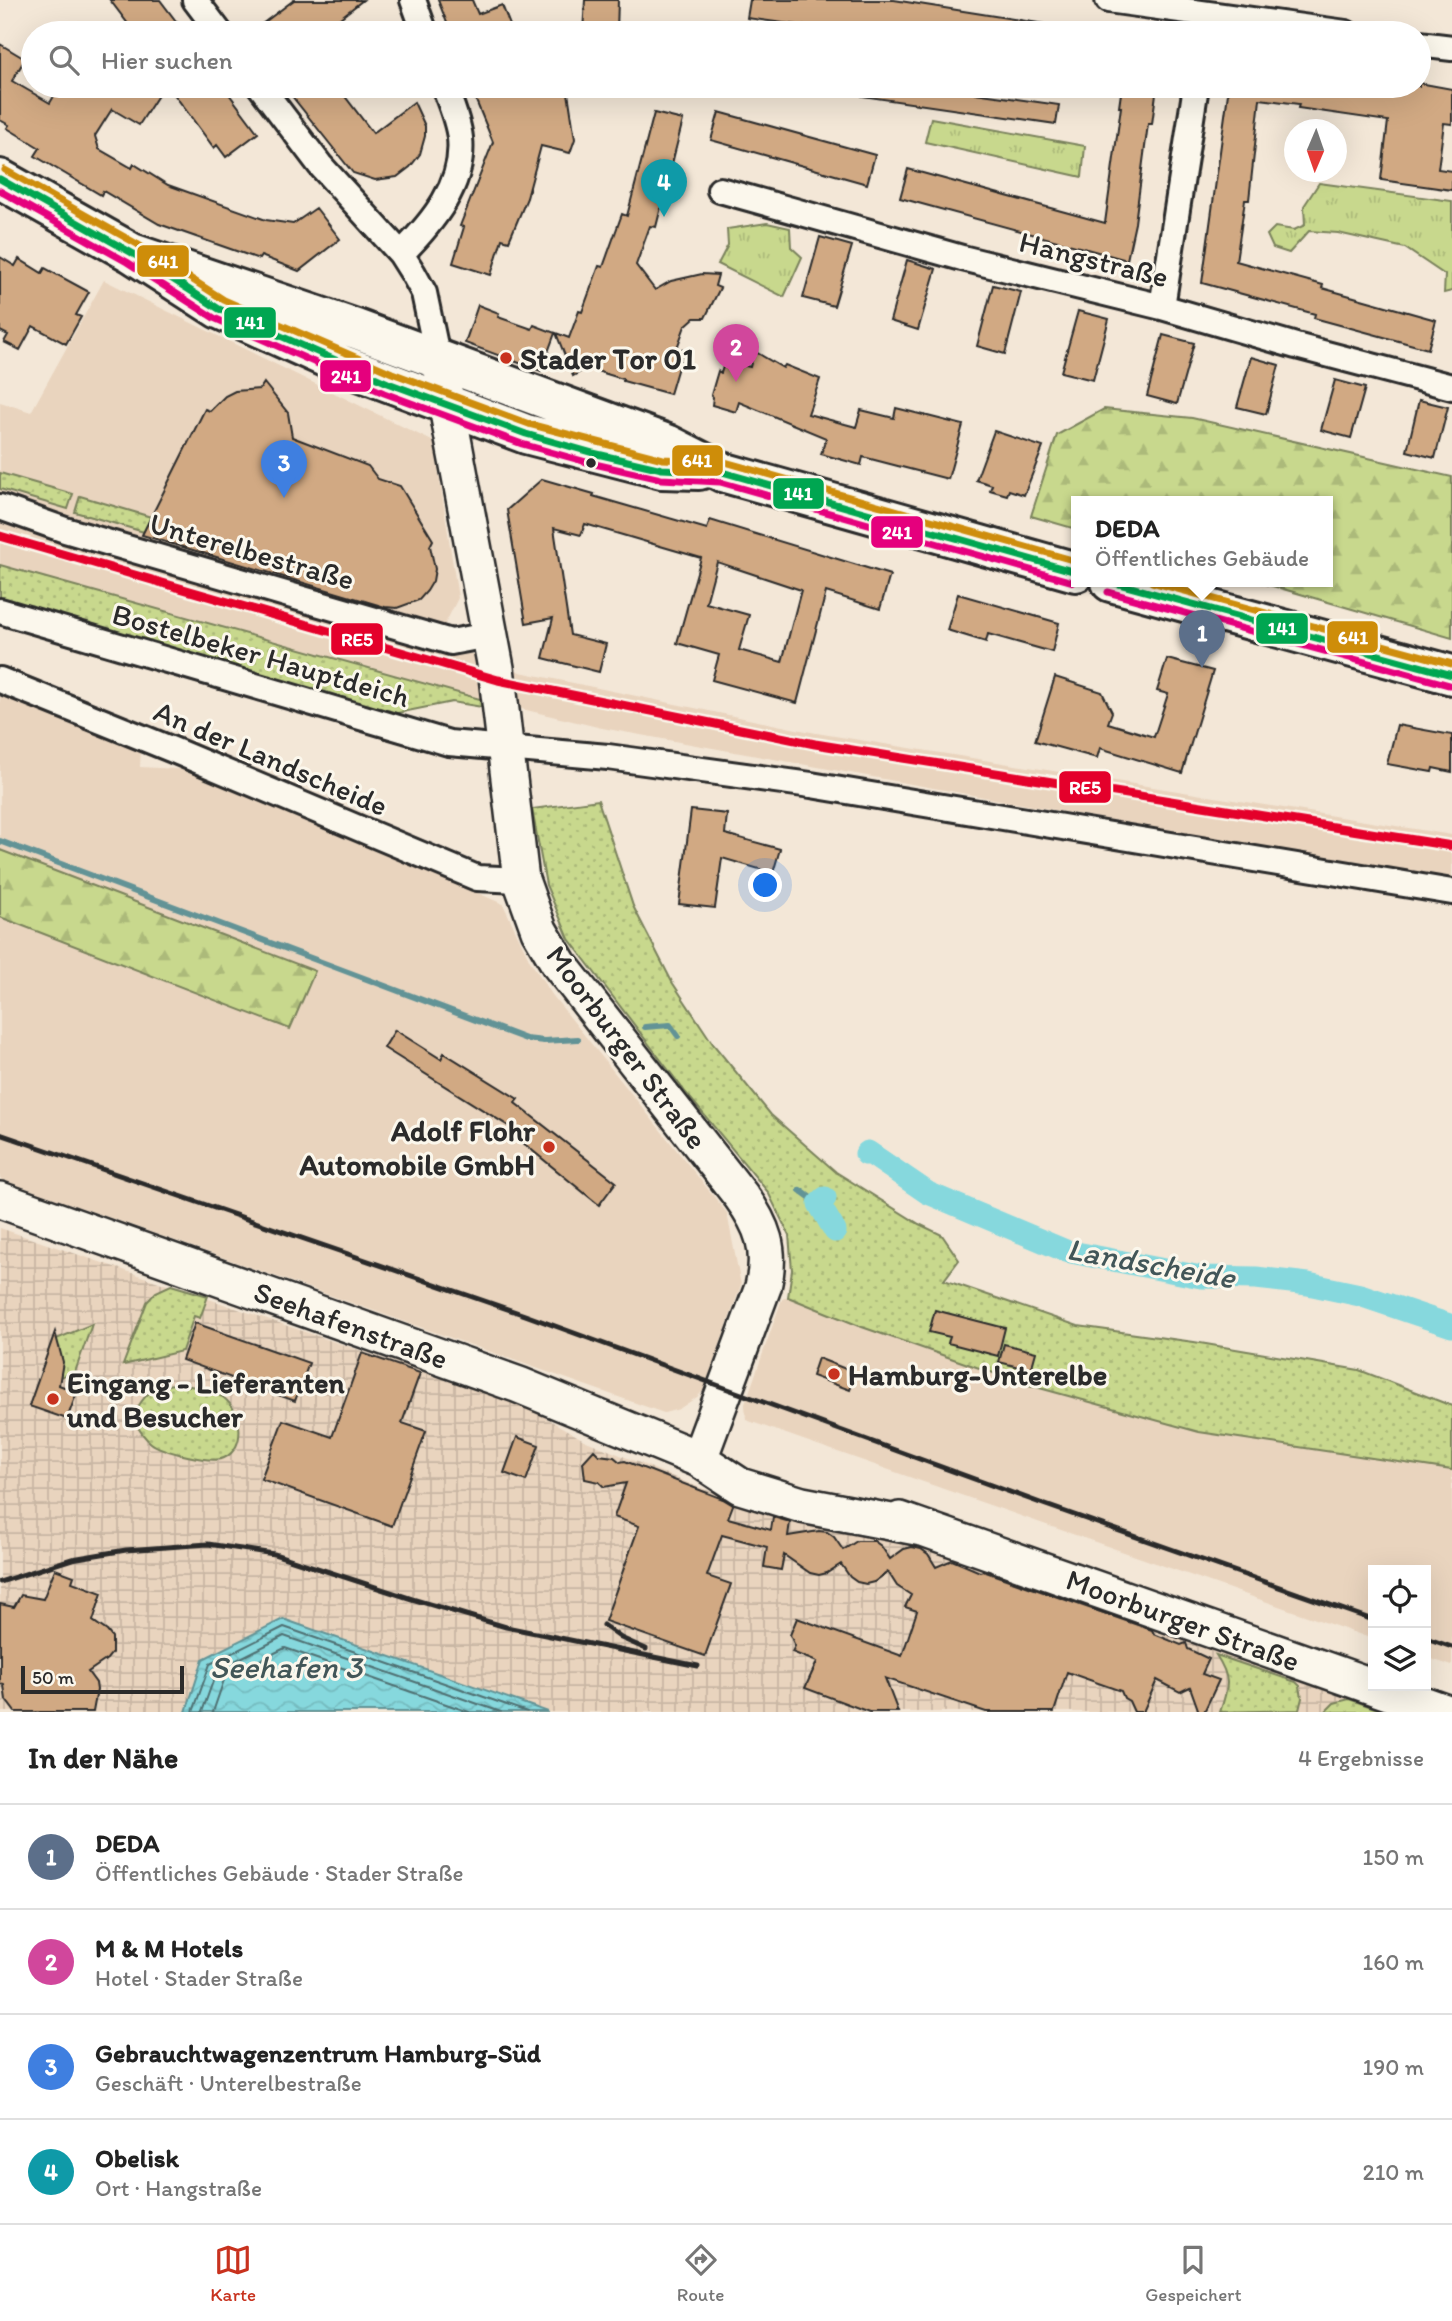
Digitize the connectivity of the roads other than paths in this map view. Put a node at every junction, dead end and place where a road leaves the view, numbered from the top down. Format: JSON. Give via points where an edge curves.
{"nodes":[{"id":1,"x":195,"y":0,"type":"edge"},
{"id":2,"x":413,"y":0,"type":"edge"},
{"id":3,"x":1108,"y":0,"type":"edge"},
{"id":4,"x":1206,"y":15,"type":"edge"},
{"id":5,"x":211,"y":21,"type":"edge"},
{"id":6,"x":421,"y":21,"type":"edge"},
{"id":7,"x":1253,"y":21,"type":"edge"},
{"id":8,"x":1431,"y":45,"type":"edge"},
{"id":9,"x":1452,"y":48,"type":"edge"},
{"id":10,"x":269,"y":98,"type":"edge"},
{"id":11,"x":448,"y":98,"type":"edge"},
{"id":12,"x":1194,"y":98,"type":"edge"},
{"id":13,"x":0,"y":179,"type":"edge"},
{"id":14,"x":720,"y":190,"type":"dead end"},
{"id":15,"x":132,"y":253,"type":"junction"},
{"id":16,"x":401,"y":254,"type":"junction"},
{"id":17,"x":1163,"y":307,"type":"junction"},
{"id":18,"x":439,"y":360,"type":"junction"},
{"id":19,"x":1452,"y":387,"type":"edge"},
{"id":20,"x":447,"y":405,"type":"junction"},
{"id":21,"x":722,"y":471,"type":"junction"},
{"id":22,"x":0,"y":508,"type":"edge"},
{"id":23,"x":1071,"y":571,"type":"edge"},
{"id":24,"x":1129,"y":587,"type":"edge"},
{"id":25,"x":0,"y":611,"type":"edge"},
{"id":26,"x":488,"y":635,"type":"junction"},
{"id":27,"x":1452,"y":675,"type":"edge"},
{"id":28,"x":0,"y":680,"type":"edge"},
{"id":29,"x":506,"y":748,"type":"junction"},
{"id":30,"x":521,"y":880,"type":"junction"},
{"id":31,"x":1452,"y":892,"type":"edge"},
{"id":32,"x":0,"y":1200,"type":"edge"},
{"id":33,"x":699,"y":1459,"type":"junction"},
{"id":34,"x":1445,"y":1712,"type":"edge"}],
"edges":[{"from":1,"to":5,"type":"street"},
{"from":2,"to":6,"type":"street"},
{"from":3,"to":4,"type":"street"},
{"from":4,"to":7,"type":"street"},
{"from":8,"to":9,"type":"street"},
{"from":10,"to":16,"type":"street","via":[[320,166]]},
{"from":11,"to":16,"type":"street","via":[[460,135],[459,170],[432,219]]},
{"from":12,"to":17,"type":"street"},
{"from":13,"to":15,"type":"main road"},
{"from":14,"to":17,"type":"street","name":"Hangstraße","via":[[962,258]]},
{"from":15,"to":18,"type":"main road"},
{"from":15,"to":20,"type":"main road","via":[[219,309],[338,363]]},
{"from":16,"to":18,"type":"street","via":[[424,293]]},
{"from":17,"to":19,"type":"street","name":"Hangstraße"},
{"from":18,"to":20,"type":"main road","name":"Moorburger Straße"},
{"from":18,"to":21,"type":"main road","via":[[667,444]]},
{"from":20,"to":21,"type":"main road","via":[[593,453],[662,469]]},
{"from":20,"to":26,"type":"main road","name":"Moorburger Straße"},
{"from":21,"to":23,"type":"main road"},
{"from":22,"to":26,"type":"street","name":"Unterelbestraße","via":[[451,642]]},
{"from":24,"to":27,"type":"main road"},
{"from":25,"to":29,"type":"street","name":"Bostelbeker Hauptdeich","via":[[449,743]]},
{"from":26,"to":29,"type":"main road","name":"Moorburger Straße"},
{"from":28,"to":30,"type":"street","name":"An der Landscheide","via":[[477,878]]},
{"from":29,"to":30,"type":"main road","name":"Moorburger Straße"},
{"from":29,"to":31,"type":"street","name":"Bostelbeker Hauptdeich","via":[[811,785]]},
{"from":30,"to":33,"type":"main road","name":"Moorburger Straße","via":[[559,964],[731,1181],[764,1233],[768,1259],[763,1287]]},
{"from":32,"to":33,"type":"main road","name":"Seehafenstraße","via":[[519,1385]]},
{"from":33,"to":34,"type":"main road","name":"Moorburger Straße","via":[[749,1465]]}]}
